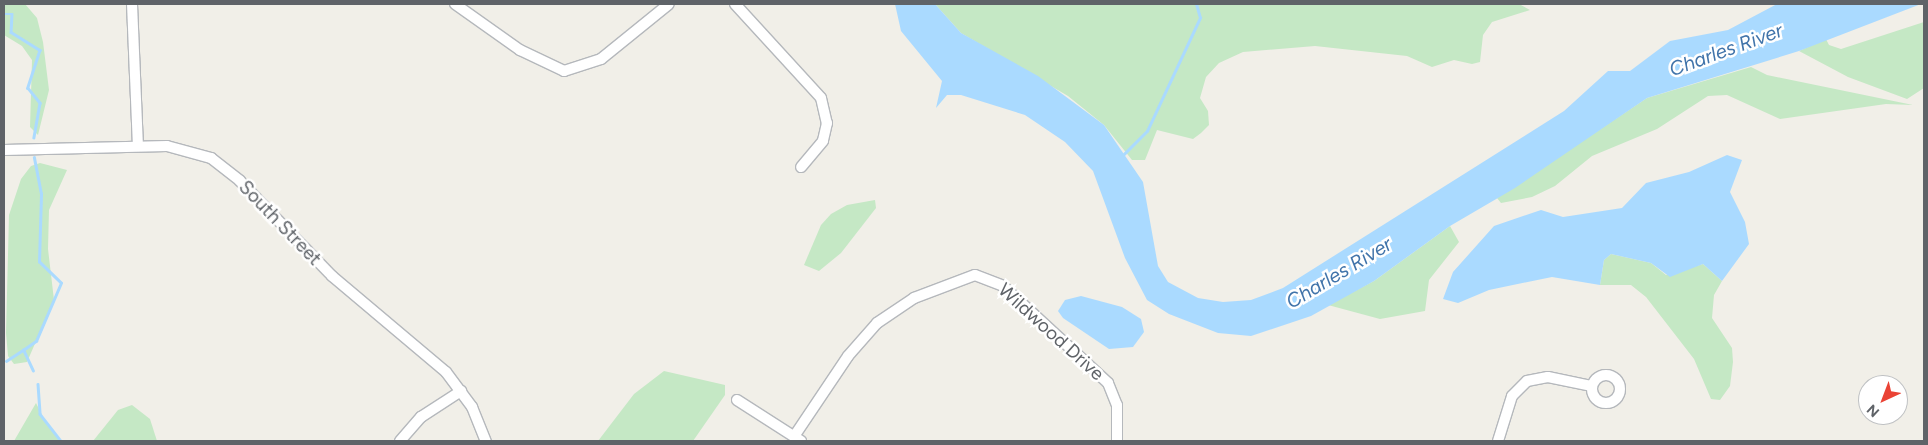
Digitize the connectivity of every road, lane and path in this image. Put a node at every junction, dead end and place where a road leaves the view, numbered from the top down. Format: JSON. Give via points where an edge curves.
{"nodes":[{"id":1,"x":132,"y":4,"type":"edge"},
{"id":2,"x":455,"y":4,"type":"edge"},
{"id":3,"x":669,"y":4,"type":"edge"},
{"id":4,"x":735,"y":4,"type":"edge"},
{"id":5,"x":138,"y":146,"type":"junction"},
{"id":6,"x":4,"y":150,"type":"edge"},
{"id":7,"x":801,"y":167,"type":"dead end"},
{"id":8,"x":1592,"y":386,"type":"dead end"},
{"id":9,"x":461,"y":391,"type":"junction"},
{"id":10,"x":737,"y":400,"type":"dead end"},
{"id":11,"x":798,"y":438,"type":"edge"},
{"id":12,"x":400,"y":441,"type":"edge"},
{"id":13,"x":486,"y":441,"type":"edge"},
{"id":14,"x":1117,"y":441,"type":"edge"},
{"id":15,"x":1498,"y":441,"type":"edge"}],
"edges":[{"from":1,"to":5,"type":"street"},
{"from":2,"to":3,"type":"street","via":[[520,50],[564,71],[601,59]]},
{"from":4,"to":7,"type":"street","via":[[821,98],[827,123],[823,141]]},
{"from":5,"to":6,"type":"street","name":"South Street"},
{"from":5,"to":9,"type":"street","name":"South Street","via":[[187,148],[218,163],[332,276],[446,372]]},
{"from":8,"to":15,"type":"street","via":[[1548,377],[1527,382],[1512,396]]},
{"from":9,"to":12,"type":"street","via":[[421,417]]},
{"from":9,"to":13,"type":"street","name":"South Street"},
{"from":10,"to":11,"type":"street"},
{"from":11,"to":14,"type":"street","name":"Wildwood Drive","via":[[848,356],[877,323],[914,298],[975,275],[1007,289],[1108,383],[1117,405]]}]}
